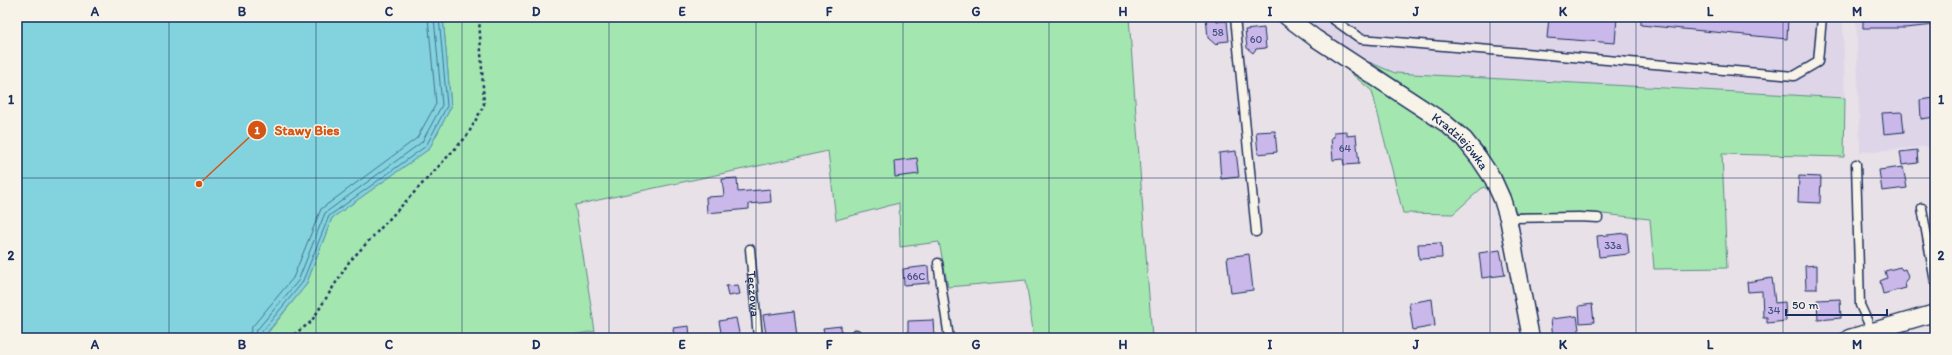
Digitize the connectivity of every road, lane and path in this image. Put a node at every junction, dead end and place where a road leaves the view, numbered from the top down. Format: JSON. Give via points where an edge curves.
{"nodes":[{"id":1,"x":479,"y":17,"type":"edge"},
{"id":2,"x":1235,"y":17,"type":"edge"},
{"id":3,"x":1287,"y":17,"type":"edge"},
{"id":4,"x":1330,"y":17,"type":"edge"},
{"id":5,"x":1822,"y":17,"type":"edge"},
{"id":6,"x":1856,"y":164,"type":"dead end"},
{"id":7,"x":1922,"y":208,"type":"dead end"},
{"id":8,"x":1508,"y":218,"type":"junction"},
{"id":9,"x":1598,"y":218,"type":"dead end"},
{"id":10,"x":1256,"y":232,"type":"dead end"},
{"id":11,"x":750,"y":249,"type":"dead end"},
{"id":12,"x":938,"y":264,"type":"dead end"},
{"id":13,"x":1935,"y":282,"type":"edge"},
{"id":14,"x":1935,"y":313,"type":"edge"},
{"id":15,"x":1872,"y":331,"type":"junction"},
{"id":16,"x":289,"y":338,"type":"edge"},
{"id":17,"x":758,"y":338,"type":"edge"},
{"id":18,"x":949,"y":338,"type":"edge"},
{"id":19,"x":1531,"y":338,"type":"edge"},
{"id":20,"x":1849,"y":338,"type":"edge"}],
"edges":[{"from":1,"to":16,"type":"path","via":[[484,105],[467,136],[349,262],[311,322]]},
{"from":2,"to":10,"type":"lane"},
{"from":3,"to":8,"type":"street","name":"Kradziejówka","via":[[1424,109],[1464,139],[1493,179]]},
{"from":4,"to":5,"type":"lane","via":[[1360,39],[1794,76],[1818,62]]},
{"from":6,"to":15,"type":"lane","via":[[1860,305]]},
{"from":7,"to":13,"type":"lane"},
{"from":8,"to":9,"type":"lane"},
{"from":8,"to":19,"type":"street","name":"Kradziejówka"},
{"from":11,"to":17,"type":"lane","name":"Tęczowa"},
{"from":12,"to":18,"type":"lane"},
{"from":14,"to":15,"type":"street"},
{"from":15,"to":20,"type":"street"}]}
